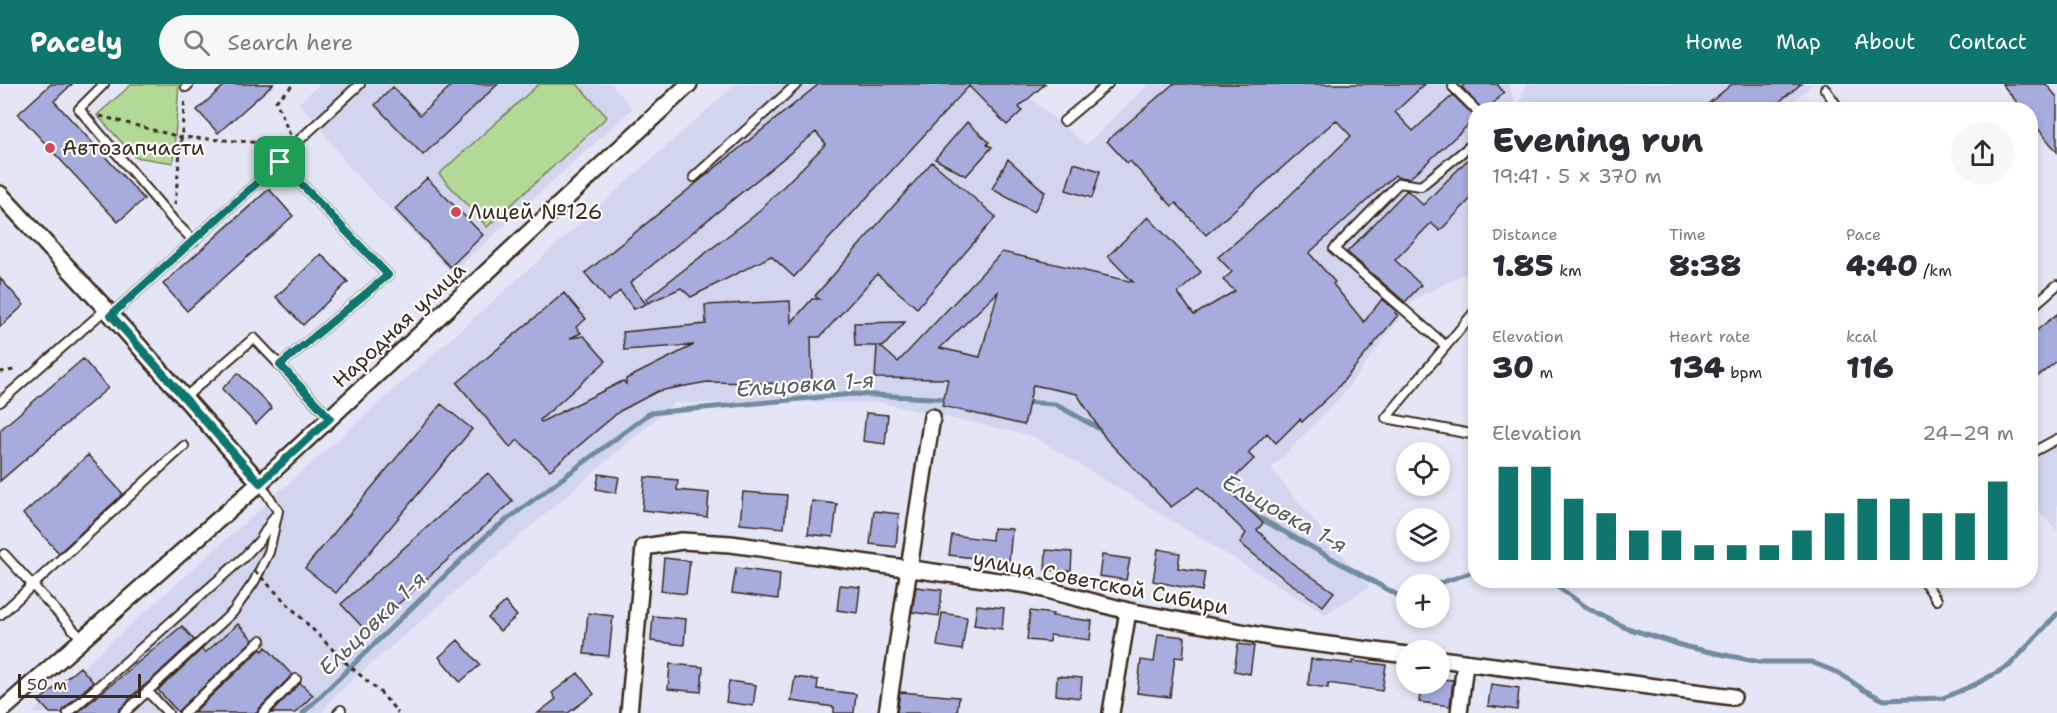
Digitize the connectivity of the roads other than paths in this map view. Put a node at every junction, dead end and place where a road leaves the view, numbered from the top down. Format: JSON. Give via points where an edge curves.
{"nodes":[{"id":1,"x":104,"y":84,"type":"edge"},
{"id":2,"x":360,"y":84,"type":"edge"},
{"id":3,"x":689,"y":84,"type":"edge"},
{"id":4,"x":797,"y":84,"type":"edge"},
{"id":5,"x":1108,"y":84,"type":"edge"},
{"id":6,"x":1453,"y":87,"type":"dead end"},
{"id":7,"x":1825,"y":89,"type":"dead end"},
{"id":8,"x":1468,"y":102,"type":"edge"},
{"id":9,"x":1834,"y":102,"type":"edge"},
{"id":10,"x":1064,"y":121,"type":"dead end"},
{"id":11,"x":1468,"y":147,"type":"edge"},
{"id":12,"x":280,"y":162,"type":"junction"},
{"id":13,"x":694,"y":177,"type":"dead end"},
{"id":14,"x":0,"y":194,"type":"edge"},
{"id":15,"x":194,"y":240,"type":"junction"},
{"id":16,"x":2057,"y":285,"type":"edge"},
{"id":17,"x":2038,"y":302,"type":"edge"},
{"id":18,"x":108,"y":312,"type":"junction"},
{"id":19,"x":1468,"y":320,"type":"edge"},
{"id":20,"x":1446,"y":346,"type":"junction"},
{"id":21,"x":280,"y":365,"type":"junction"},
{"id":22,"x":184,"y":398,"type":"junction"},
{"id":23,"x":0,"y":402,"type":"edge"},
{"id":24,"x":932,"y":417,"type":"dead end"},
{"id":25,"x":330,"y":418,"type":"junction"},
{"id":26,"x":1468,"y":433,"type":"edge"},
{"id":27,"x":2057,"y":439,"type":"edge"},
{"id":28,"x":184,"y":446,"type":"dead end"},
{"id":29,"x":2038,"y":449,"type":"edge"},
{"id":30,"x":260,"y":483,"type":"junction"},
{"id":31,"x":278,"y":511,"type":"junction"},
{"id":32,"x":3,"y":554,"type":"dead end"},
{"id":33,"x":910,"y":569,"type":"junction"},
{"id":34,"x":32,"y":585,"type":"junction"},
{"id":35,"x":1929,"y":588,"type":"edge"},
{"id":36,"x":1937,"y":600,"type":"dead end"},
{"id":37,"x":1128,"y":611,"type":"junction"},
{"id":38,"x":0,"y":615,"type":"edge"},
{"id":39,"x":82,"y":639,"type":"junction"},
{"id":40,"x":261,"y":640,"type":"dead end"},
{"id":41,"x":1396,"y":654,"type":"edge"},
{"id":42,"x":1450,"y":661,"type":"edge"},
{"id":43,"x":1465,"y":663,"type":"junction"},
{"id":44,"x":296,"y":679,"type":"dead end"},
{"id":45,"x":148,"y":692,"type":"junction"},
{"id":46,"x":1733,"y":697,"type":"dead end"},
{"id":47,"x":0,"y":712,"type":"edge"},
{"id":48,"x":68,"y":713,"type":"edge"},
{"id":49,"x":124,"y":713,"type":"edge"},
{"id":50,"x":168,"y":713,"type":"edge"},
{"id":51,"x":184,"y":713,"type":"edge"},
{"id":52,"x":263,"y":713,"type":"edge"},
{"id":53,"x":629,"y":713,"type":"edge"},
{"id":54,"x":887,"y":713,"type":"edge"},
{"id":55,"x":1111,"y":713,"type":"edge"},
{"id":56,"x":1459,"y":713,"type":"edge"}],
"edges":[{"from":1,"to":15,"type":"lane","via":[[79,109]]},
{"from":2,"to":12,"type":"lane"},
{"from":3,"to":25,"type":"street","name":"Народная улица"},
{"from":4,"to":13,"type":"lane"},
{"from":5,"to":10,"type":"lane"},
{"from":6,"to":8,"type":"lane"},
{"from":7,"to":9,"type":"lane"},
{"from":11,"to":20,"type":"lane","via":[[1420,186],[1399,183],[1334,249]]},
{"from":12,"to":15,"type":"lane"},
{"from":12,"to":21,"type":"lane","via":[[388,275]]},
{"from":14,"to":18,"type":"street"},
{"from":15,"to":18,"type":"lane"},
{"from":16,"to":17,"type":"lane"},
{"from":18,"to":22,"type":"street"},
{"from":18,"to":23,"type":"lane"},
{"from":19,"to":20,"type":"lane"},
{"from":20,"to":26,"type":"lane","via":[[1386,418]]},
{"from":21,"to":22,"type":"lane","via":[[254,338]]},
{"from":21,"to":25,"type":"lane"},
{"from":22,"to":30,"type":"street"},
{"from":24,"to":33,"type":"street"},
{"from":25,"to":30,"type":"street","name":"Народная улица"},
{"from":27,"to":29,"type":"lane"},
{"from":28,"to":34,"type":"lane"},
{"from":30,"to":31,"type":"lane"},
{"from":30,"to":39,"type":"street","name":"Народная улица"},
{"from":31,"to":45,"type":"lane","via":[[269,552],[234,612]]},
{"from":31,"to":48,"type":"lane","via":[[243,558]]},
{"from":32,"to":34,"type":"lane"},
{"from":33,"to":37,"type":"street","name":"улица Советской Сибири","via":[[1028,585]]},
{"from":33,"to":53,"type":"street","name":"улица Советской Сибири","via":[[731,544],[682,541],[644,547]]},
{"from":33,"to":54,"type":"street"},
{"from":34,"to":38,"type":"lane"},
{"from":34,"to":39,"type":"lane"},
{"from":35,"to":36,"type":"lane"},
{"from":37,"to":41,"type":"street","name":"улица Советской Сибири","via":[[1274,638]]},
{"from":37,"to":55,"type":"street"},
{"from":39,"to":47,"type":"street","name":"Народная улица"},
{"from":40,"to":51,"type":"lane"},
{"from":42,"to":43,"type":"street"},
{"from":43,"to":46,"type":"street"},
{"from":43,"to":56,"type":"street"},
{"from":44,"to":52,"type":"lane"},
{"from":45,"to":49,"type":"lane"},
{"from":45,"to":50,"type":"lane"}]}
